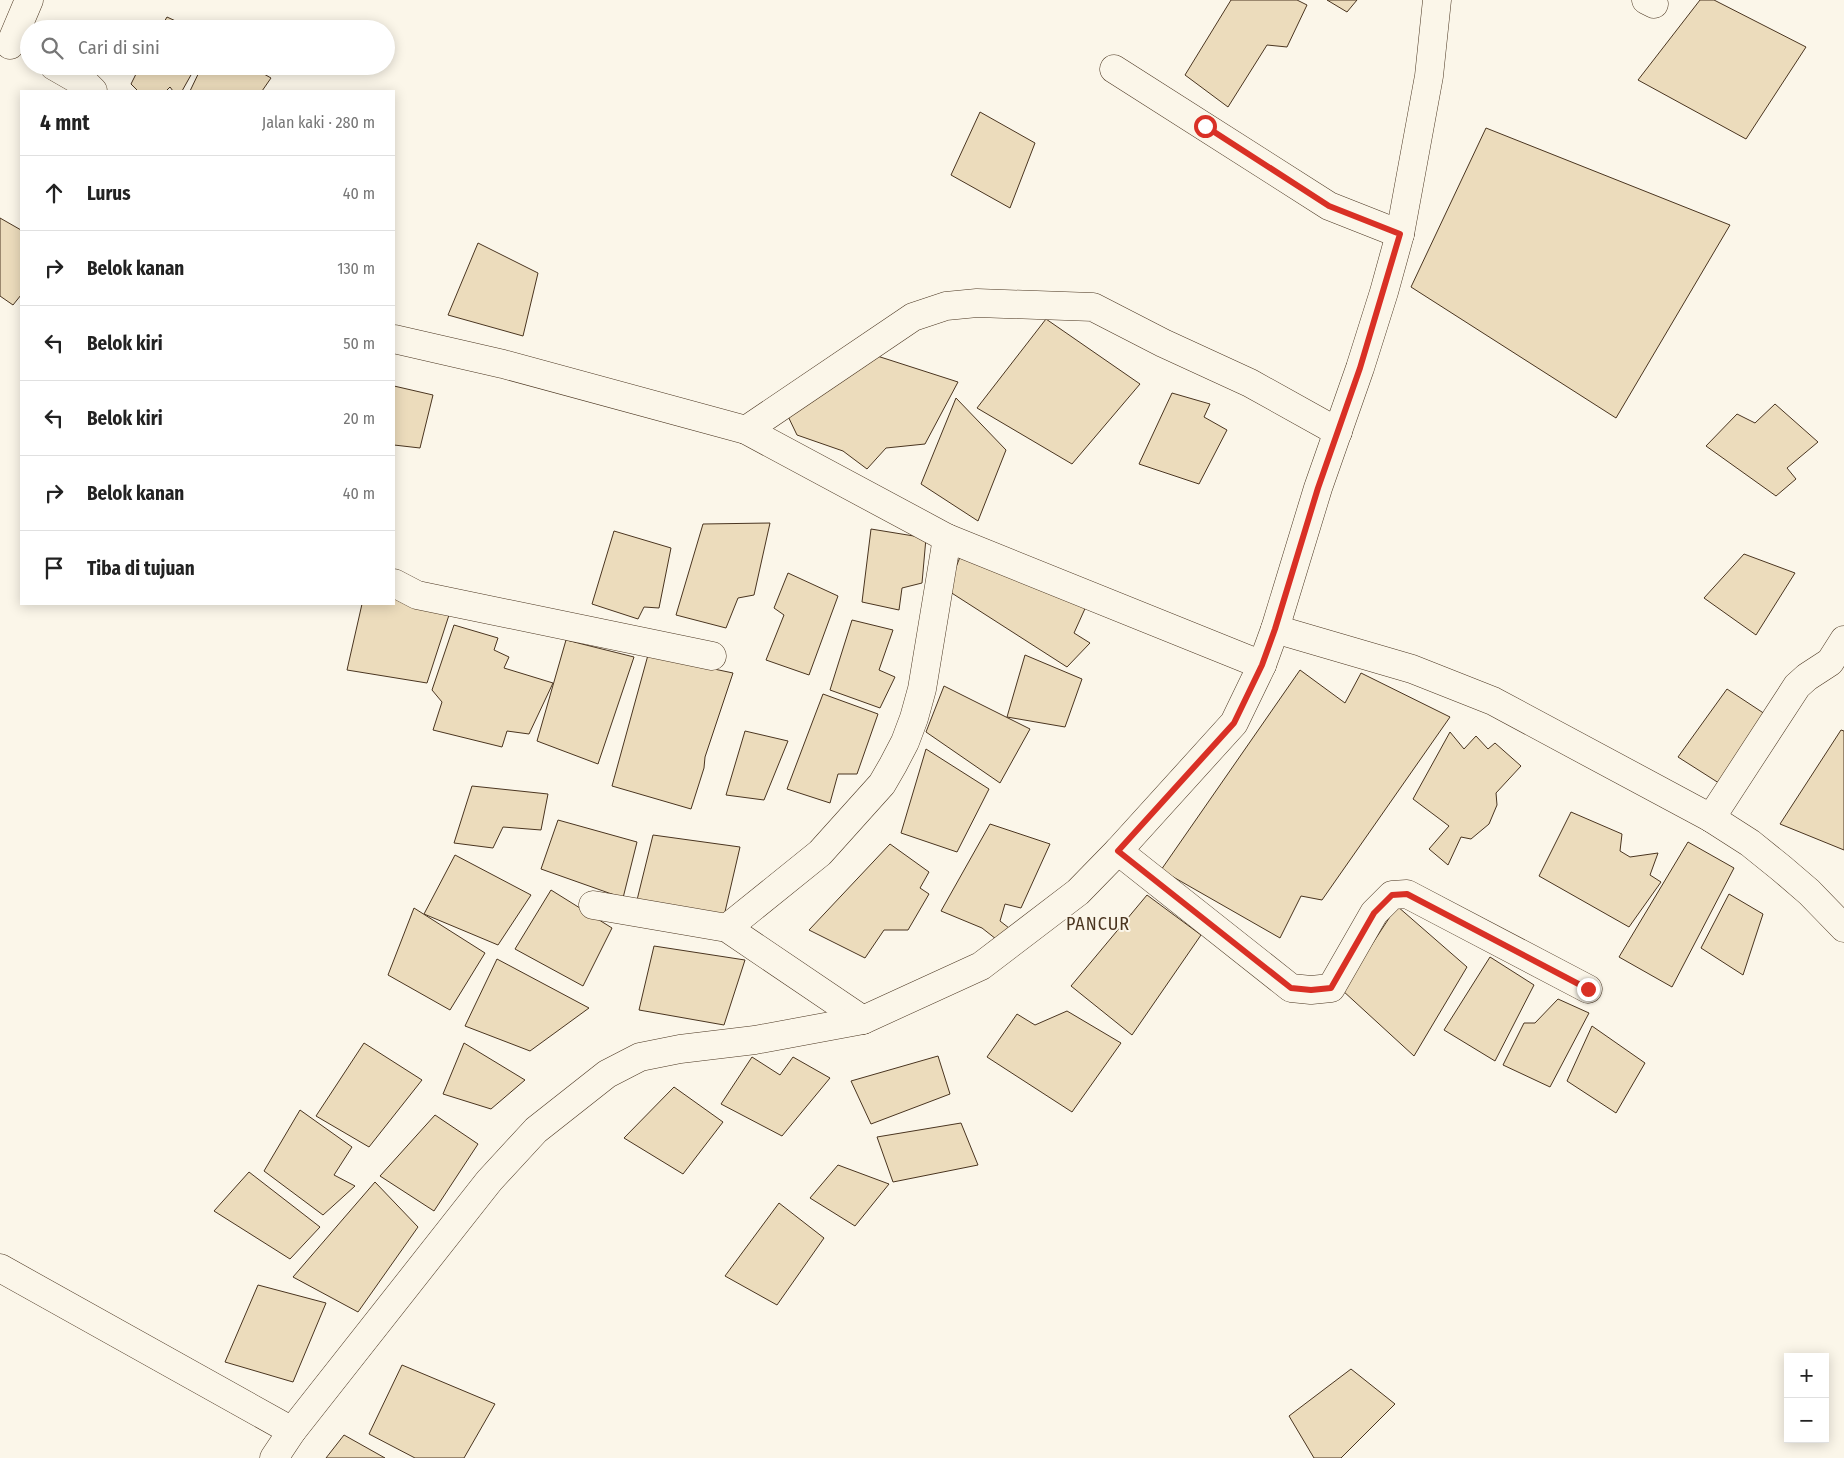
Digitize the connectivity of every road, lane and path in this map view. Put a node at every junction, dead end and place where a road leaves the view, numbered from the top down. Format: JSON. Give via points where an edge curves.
{"nodes":[{"id":1,"x":29,"y":0,"type":"edge"},
{"id":2,"x":1438,"y":0,"type":"edge"},
{"id":3,"x":22,"y":20,"type":"edge"},
{"id":4,"x":20,"y":26,"type":"edge"},
{"id":5,"x":13,"y":47,"type":"edge"},
{"id":6,"x":1114,"y":69,"type":"dead end"},
{"id":7,"x":70,"y":75,"type":"edge"},
{"id":8,"x":92,"y":90,"type":"edge"},
{"id":9,"x":1400,"y":234,"type":"junction"},
{"id":10,"x":395,"y":339,"type":"edge"},
{"id":11,"x":746,"y":430,"type":"junction"},
{"id":12,"x":1338,"y":432,"type":"junction"},
{"id":13,"x":947,"y":538,"type":"junction"},
{"id":14,"x":395,"y":584,"type":"edge"},
{"id":15,"x":1275,"y":629,"type":"junction"},
{"id":16,"x":1844,"y":640,"type":"edge"},
{"id":17,"x":712,"y":656,"type":"dead end"},
{"id":18,"x":1262,"y":665,"type":"junction"},
{"id":19,"x":1711,"y":818,"type":"junction"},
{"id":20,"x":1118,"y":851,"type":"junction"},
{"id":21,"x":593,"y":905,"type":"dead end"},
{"id":22,"x":728,"y":928,"type":"junction"},
{"id":23,"x":1844,"y":928,"type":"edge"},
{"id":24,"x":1588,"y":989,"type":"dead end"},
{"id":25,"x":863,"y":1020,"type":"junction"},
{"id":26,"x":0,"y":1268,"type":"edge"},
{"id":27,"x":292,"y":1431,"type":"junction"},
{"id":28,"x":274,"y":1458,"type":"edge"}],
"edges":[{"from":1,"to":3,"type":"street"},
{"from":2,"to":9,"type":"street","via":[[1429,76]]},
{"from":4,"to":5,"type":"street"},
{"from":6,"to":9,"type":"street","via":[[1329,206]]},
{"from":7,"to":8,"type":"street"},
{"from":9,"to":12,"type":"street"},
{"from":10,"to":11,"type":"street","via":[[503,364]]},
{"from":11,"to":12,"type":"street","via":[[913,317],[946,306],[977,302],[1093,306],[1250,383]]},
{"from":11,"to":13,"type":"street"},
{"from":12,"to":15,"type":"street"},
{"from":13,"to":18,"type":"street"},
{"from":13,"to":22,"type":"street","via":[[922,689],[905,742],[893,766],[882,784],[820,853]]},
{"from":14,"to":17,"type":"street","via":[[417,595]]},
{"from":15,"to":18,"type":"street"},
{"from":15,"to":19,"type":"street","via":[[1412,669],[1493,701]]},
{"from":16,"to":19,"type":"street","via":[[1830,662],[1796,686]]},
{"from":18,"to":20,"type":"street","via":[[1234,723]]},
{"from":19,"to":23,"type":"street","via":[[1781,868]]},
{"from":20,"to":24,"type":"street","via":[[1291,988],[1331,988],[1374,913],[1392,895],[1407,894]]},
{"from":20,"to":25,"type":"street","via":[[1078,892],[981,966]]},
{"from":21,"to":22,"type":"street"},
{"from":22,"to":25,"type":"street"},
{"from":25,"to":27,"type":"street","via":[[640,1057],[607,1074],[536,1130],[489,1181]]},
{"from":26,"to":27,"type":"street"},
{"from":27,"to":28,"type":"street"}]}
